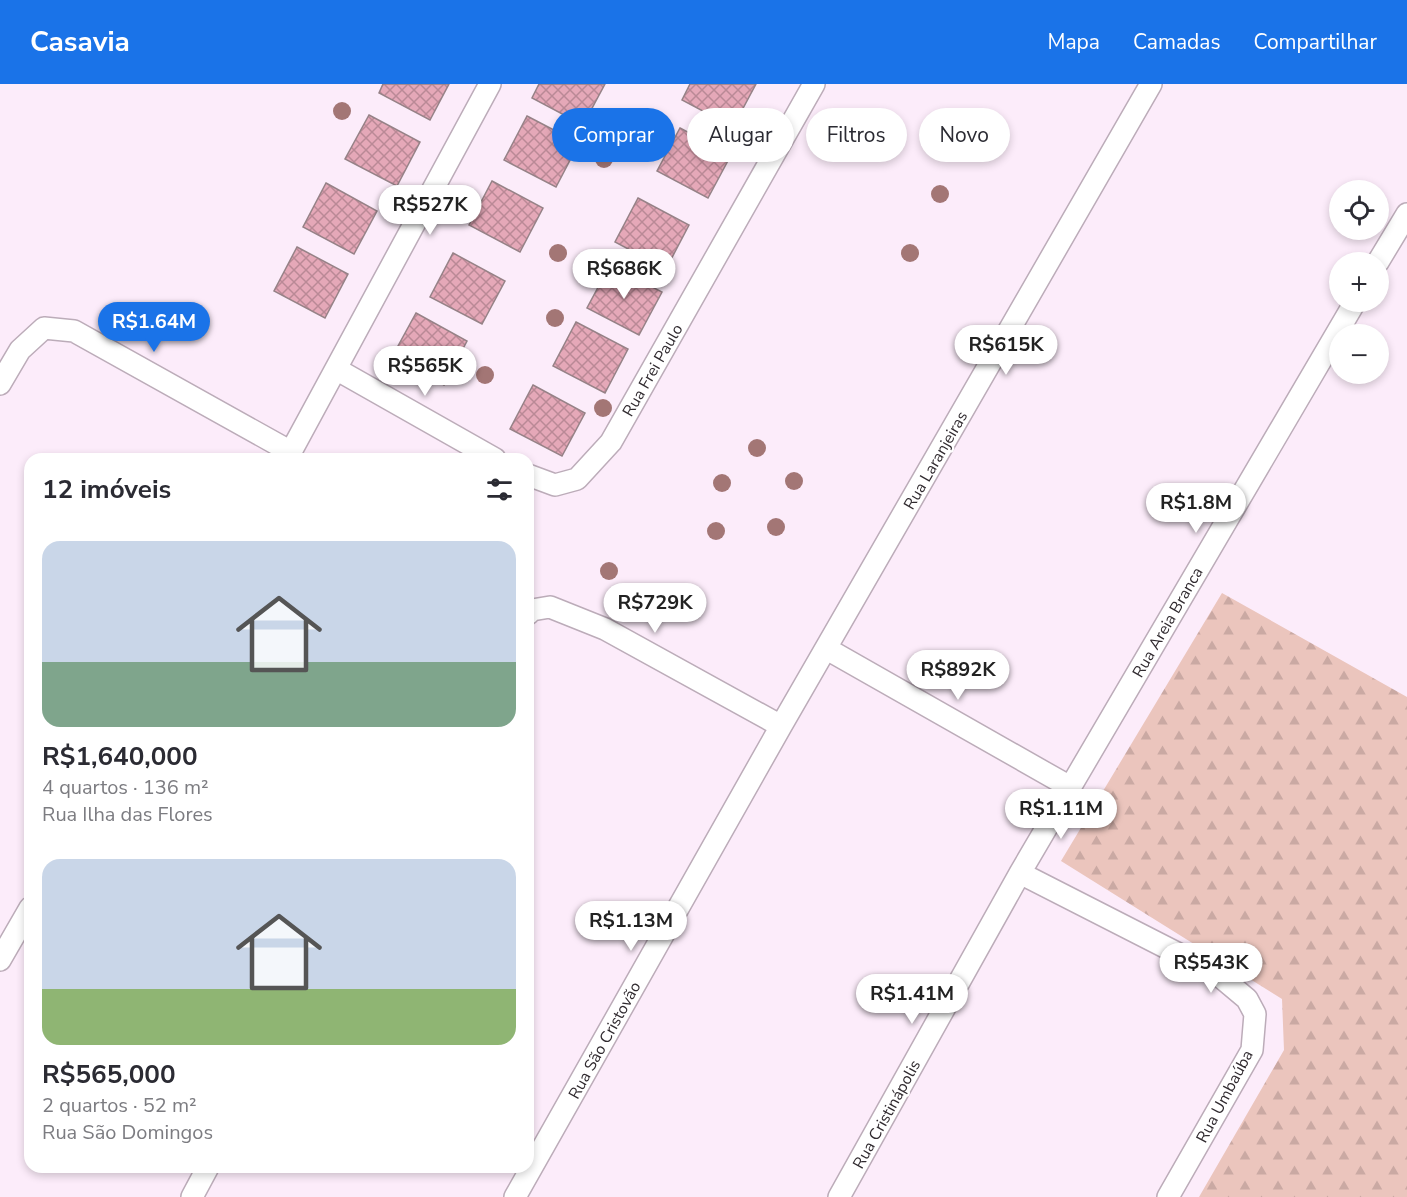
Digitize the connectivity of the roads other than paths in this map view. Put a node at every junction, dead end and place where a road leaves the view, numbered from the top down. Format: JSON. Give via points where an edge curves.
{"nodes":[{"id":1,"x":490,"y":84,"type":"edge"},
{"id":2,"x":814,"y":84,"type":"edge"},
{"id":3,"x":1151,"y":84,"type":"edge"},
{"id":4,"x":1407,"y":214,"type":"edge"},
{"id":5,"x":1384,"y":252,"type":"edge"},
{"id":6,"x":1349,"y":312,"type":"edge"},
{"id":7,"x":336,"y":369,"type":"junction"},
{"id":8,"x":0,"y":384,"type":"edge"},
{"id":9,"x":286,"y":453,"type":"edge"},
{"id":10,"x":290,"y":453,"type":"edge"},
{"id":11,"x":484,"y":453,"type":"edge"},
{"id":12,"x":534,"y":477,"type":"edge"},
{"id":13,"x":534,"y":610,"type":"edge"},
{"id":14,"x":827,"y":649,"type":"junction"},
{"id":15,"x":782,"y":726,"type":"junction"},
{"id":16,"x":1070,"y":787,"type":"junction"},
{"id":17,"x":1020,"y":873,"type":"junction"},
{"id":18,"x":24,"y":918,"type":"edge"},
{"id":19,"x":0,"y":960,"type":"edge"},
{"id":20,"x":534,"y":1163,"type":"edge"},
{"id":21,"x":205,"y":1173,"type":"edge"},
{"id":22,"x":529,"y":1173,"type":"edge"},
{"id":23,"x":192,"y":1197,"type":"edge"},
{"id":24,"x":515,"y":1197,"type":"edge"},
{"id":25,"x":839,"y":1197,"type":"edge"},
{"id":26,"x":1168,"y":1197,"type":"edge"}],
"edges":[{"from":1,"to":7,"type":"street"},
{"from":2,"to":12,"type":"street","name":"Rua Frei Paulo","via":[[611,442],[577,479],[555,485]]},
{"from":3,"to":14,"type":"street","name":"Rua Laranjeiras"},
{"from":4,"to":5,"type":"street"},
{"from":6,"to":16,"type":"street","name":"Rua Areia Branca"},
{"from":7,"to":10,"type":"street"},
{"from":7,"to":11,"type":"street"},
{"from":8,"to":9,"type":"street","via":[[20,350],[44,328],[74,331]]},
{"from":13,"to":15,"type":"street","via":[[550,607],[605,629]]},
{"from":14,"to":15,"type":"street","name":"Rua Laranjeiras"},
{"from":14,"to":16,"type":"street"},
{"from":15,"to":20,"type":"street","name":"Rua São Cristovão"},
{"from":16,"to":17,"type":"street","name":"Rua Areia Branca"},
{"from":17,"to":25,"type":"street","name":"Rua Cristinápolis"},
{"from":17,"to":26,"type":"street","name":"Rua Umbaúba","via":[[1216,973],[1247,999],[1255,1014],[1252,1050]]},
{"from":18,"to":19,"type":"street"},
{"from":21,"to":23,"type":"street"},
{"from":22,"to":24,"type":"street","name":"Rua São Cristovão"}]}
